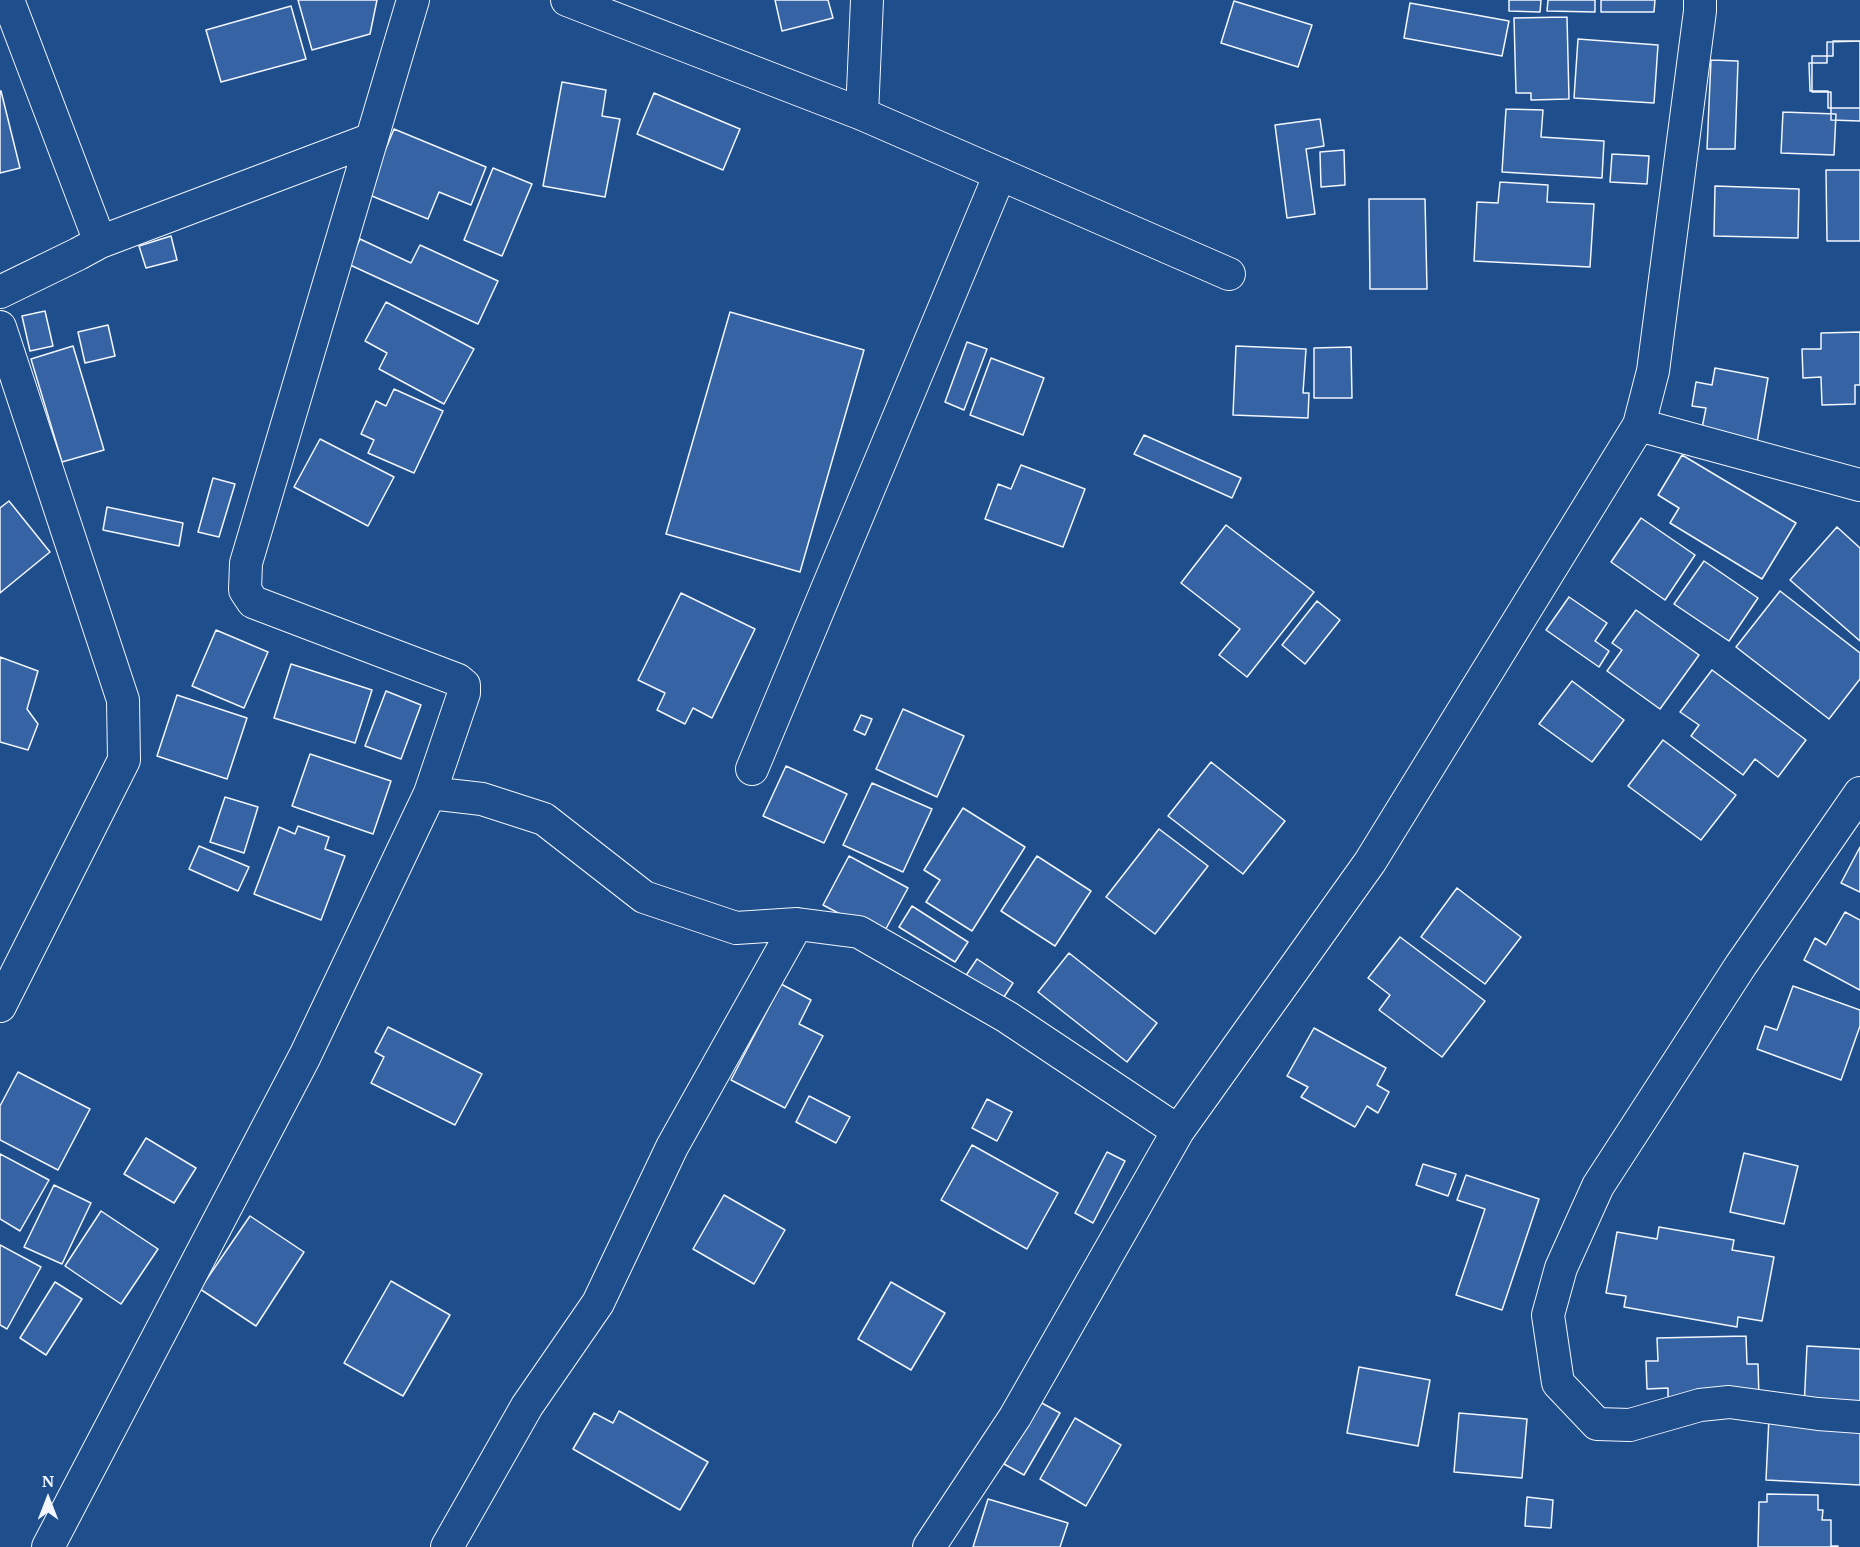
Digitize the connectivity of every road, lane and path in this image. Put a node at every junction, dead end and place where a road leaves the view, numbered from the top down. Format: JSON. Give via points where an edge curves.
{"nodes":[{"id":1,"x":8,"y":0,"type":"edge"},
{"id":2,"x":413,"y":0,"type":"edge"},
{"id":3,"x":567,"y":0,"type":"edge"},
{"id":4,"x":867,"y":0,"type":"edge"},
{"id":5,"x":1700,"y":0,"type":"edge"},
{"id":6,"x":862,"y":114,"type":"junction"},
{"id":7,"x":372,"y":139,"type":"junction"},
{"id":8,"x":1000,"y":174,"type":"junction"},
{"id":9,"x":100,"y":242,"type":"junction"},
{"id":10,"x":1229,"y":274,"type":"dead end"},
{"id":11,"x":0,"y":292,"type":"edge"},
{"id":12,"x":0,"y":327,"type":"edge"},
{"id":13,"x":1639,"y":425,"type":"junction"},
{"id":14,"x":1860,"y":485,"type":"edge"},
{"id":15,"x":752,"y":769,"type":"dead end"},
{"id":16,"x":430,"y":793,"type":"junction"},
{"id":17,"x":1860,"y":793,"type":"edge"},
{"id":18,"x":797,"y":924,"type":"junction"},
{"id":19,"x":0,"y":1006,"type":"edge"},
{"id":20,"x":1178,"y":1131,"type":"junction"},
{"id":21,"x":1860,"y":1417,"type":"edge"},
{"id":22,"x":48,"y":1547,"type":"edge"},
{"id":23,"x":447,"y":1547,"type":"edge"},
{"id":24,"x":929,"y":1547,"type":"edge"}],
"edges":[{"from":1,"to":9,"type":"street"},
{"from":2,"to":7,"type":"street"},
{"from":3,"to":6,"type":"street"},
{"from":4,"to":6,"type":"street"},
{"from":5,"to":13,"type":"street","via":[[1653,371]]},
{"from":6,"to":8,"type":"street"},
{"from":7,"to":9,"type":"street"},
{"from":7,"to":16,"type":"street","via":[[246,563],[245,590],[253,603],[464,685]]},
{"from":8,"to":10,"type":"street"},
{"from":8,"to":15,"type":"street"},
{"from":9,"to":11,"type":"street"},
{"from":12,"to":19,"type":"street","via":[[123,700],[124,760]]},
{"from":13,"to":14,"type":"street"},
{"from":13,"to":20,"type":"street","via":[[1370,862]]},
{"from":16,"to":18,"type":"street","via":[[482,799],[544,819],[644,897],[736,928]]},
{"from":16,"to":22,"type":"street","via":[[305,1056]]},
{"from":17,"to":21,"type":"street","via":[[1741,964],[1598,1186],[1561,1268],[1548,1315],[1558,1383],[1597,1424],[1630,1425],[1700,1405],[1729,1402]]},
{"from":18,"to":20,"type":"street","via":[[860,932],[1007,1017]]},
{"from":18,"to":23,"type":"street","via":[[672,1147],[598,1303],[527,1406]]},
{"from":20,"to":24,"type":"street","via":[[1015,1417]]}]}
